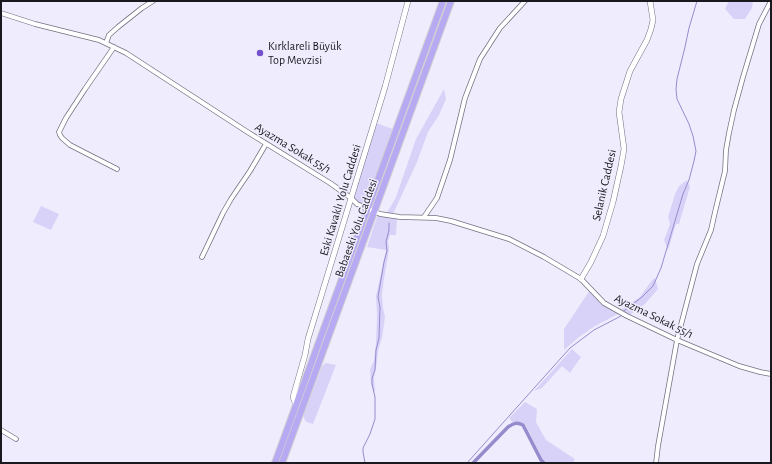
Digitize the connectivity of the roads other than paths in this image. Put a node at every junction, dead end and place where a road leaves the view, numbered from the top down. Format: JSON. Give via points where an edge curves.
{"nodes":[{"id":1,"x":153,"y":1,"type":"edge"},
{"id":2,"x":408,"y":1,"type":"edge"},
{"id":3,"x":443,"y":1,"type":"edge"},
{"id":4,"x":451,"y":1,"type":"edge"},
{"id":5,"x":525,"y":1,"type":"edge"},
{"id":6,"x":650,"y":1,"type":"edge"},
{"id":7,"x":771,"y":1,"type":"edge"},
{"id":8,"x":1,"y":13,"type":"edge"},
{"id":9,"x":106,"y":43,"type":"junction"},
{"id":10,"x":114,"y":47,"type":"junction"},
{"id":11,"x":266,"y":144,"type":"junction"},
{"id":12,"x":116,"y":168,"type":"dead end"},
{"id":13,"x":350,"y":198,"type":"junction"},
{"id":14,"x":368,"y":209,"type":"junction"},
{"id":15,"x":374,"y":212,"type":"junction"},
{"id":16,"x":424,"y":217,"type":"junction"},
{"id":17,"x":202,"y":257,"type":"dead end"},
{"id":18,"x":581,"y":279,"type":"junction"},
{"id":19,"x":677,"y":340,"type":"junction"},
{"id":20,"x":771,"y":374,"type":"edge"},
{"id":21,"x":296,"y":405,"type":"junction"},
{"id":22,"x":1,"y":430,"type":"edge"},
{"id":23,"x":16,"y":439,"type":"dead end"},
{"id":24,"x":275,"y":463,"type":"edge"},
{"id":25,"x":282,"y":463,"type":"edge"},
{"id":26,"x":656,"y":463,"type":"edge"}],
"edges":[{"from":1,"to":9,"type":"street","via":[[109,35]]},
{"from":2,"to":13,"type":"street","name":"Eski Kavaklı Yolu Caddesi"},
{"from":3,"to":14,"type":"highway","name":"Babaeski Yolu Caddesi"},
{"from":4,"to":15,"type":"highway","name":"Babaeski Yolu Caddesi"},
{"from":5,"to":16,"type":"street","via":[[500,28],[480,60],[465,98],[452,153],[437,198]]},
{"from":6,"to":18,"type":"street","name":"Selanik Caddesi","via":[[653,20],[651,29],[630,71],[621,99],[624,149],[621,166],[602,236]]},
{"from":7,"to":19,"type":"street","via":[[760,24],[743,77],[729,133],[725,171],[711,230],[697,264]]},
{"from":8,"to":9,"type":"street","name":"Ayazma Sokak 55/1"},
{"from":9,"to":10,"type":"street","name":"Ayazma Sokak 55/1"},
{"from":10,"to":11,"type":"street","name":"Ayazma Sokak 55/1"},
{"from":10,"to":12,"type":"street","via":[[66,118],[60,135],[70,145]]},
{"from":11,"to":13,"type":"street","name":"Ayazma Sokak 55/1"},
{"from":11,"to":17,"type":"street","via":[[228,204]]},
{"from":13,"to":14,"type":"street","name":"Ayazma Sokak 55/1"},
{"from":13,"to":21,"type":"street","name":"Eski Kavaklı Yolu Caddesi","via":[[308,338],[293,397]]},
{"from":14,"to":15,"type":"street","name":"Ayazma Sokak 55/1"},
{"from":14,"to":21,"type":"highway","name":"Babaeski Yolu Caddesi"},
{"from":15,"to":16,"type":"street","name":"Ayazma Sokak 55/1","via":[[400,217]]},
{"from":15,"to":25,"type":"highway","name":"Babaeski Yolu Caddesi"},
{"from":16,"to":18,"type":"street","name":"Ayazma Sokak 55/1","via":[[451,221],[509,239]]},
{"from":18,"to":19,"type":"street","name":"Ayazma Sokak 55/1","via":[[604,303]]},
{"from":19,"to":20,"type":"street","name":"Ayazma Sokak 55/1","via":[[739,366]]},
{"from":19,"to":26,"type":"street"},
{"from":21,"to":24,"type":"highway","name":"Babaeski Yolu Caddesi"},
{"from":22,"to":23,"type":"street"}]}
